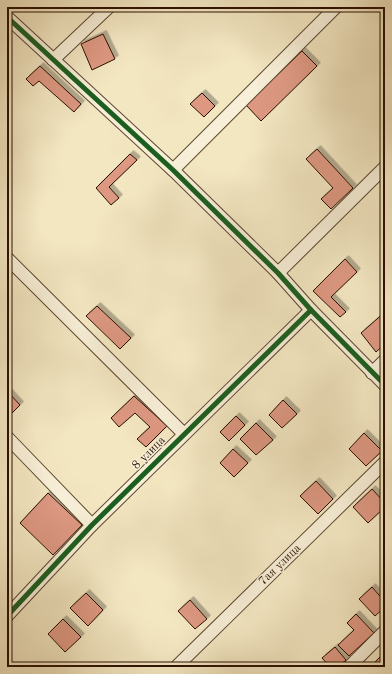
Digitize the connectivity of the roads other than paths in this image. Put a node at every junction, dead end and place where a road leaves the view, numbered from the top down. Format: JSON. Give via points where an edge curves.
{"nodes":[{"id":1,"x":109,"y":7,"type":"edge"},
{"id":2,"x":336,"y":7,"type":"edge"},
{"id":3,"x":7,"y":17,"type":"edge"},
{"id":4,"x":53,"y":60,"type":"junction"},
{"id":5,"x":385,"y":168,"type":"edge"},
{"id":6,"x":172,"y":170,"type":"junction"},
{"id":7,"x":7,"y":258,"type":"edge"},
{"id":8,"x":278,"y":273,"type":"junction"},
{"id":9,"x":311,"y":310,"type":"junction"},
{"id":10,"x":385,"y":360,"type":"edge"},
{"id":11,"x":372,"y":373,"type":"junction"},
{"id":12,"x":385,"y":385,"type":"edge"},
{"id":13,"x":184,"y":434,"type":"junction"},
{"id":14,"x":7,"y":437,"type":"edge"},
{"id":15,"x":385,"y":462,"type":"edge"},
{"id":16,"x":92,"y":524,"type":"junction"},
{"id":17,"x":7,"y":616,"type":"edge"},
{"id":18,"x":385,"y":631,"type":"edge"},
{"id":19,"x":176,"y":667,"type":"edge"},
{"id":20,"x":349,"y":667,"type":"edge"}],
"edges":[{"from":1,"to":4,"type":"street"},
{"from":2,"to":6,"type":"street"},
{"from":3,"to":4,"type":"street"},
{"from":4,"to":6,"type":"street"},
{"from":5,"to":8,"type":"street"},
{"from":6,"to":8,"type":"street"},
{"from":7,"to":13,"type":"street"},
{"from":8,"to":9,"type":"street"},
{"from":9,"to":11,"type":"street"},
{"from":9,"to":13,"type":"street","name":"8 улица"},
{"from":10,"to":11,"type":"street"},
{"from":11,"to":12,"type":"street"},
{"from":13,"to":16,"type":"street","name":"8 улица"},
{"from":14,"to":16,"type":"street"},
{"from":15,"to":19,"type":"street","name":"7ая улица"},
{"from":16,"to":17,"type":"street","name":"8 улица"},
{"from":18,"to":20,"type":"street"}]}
